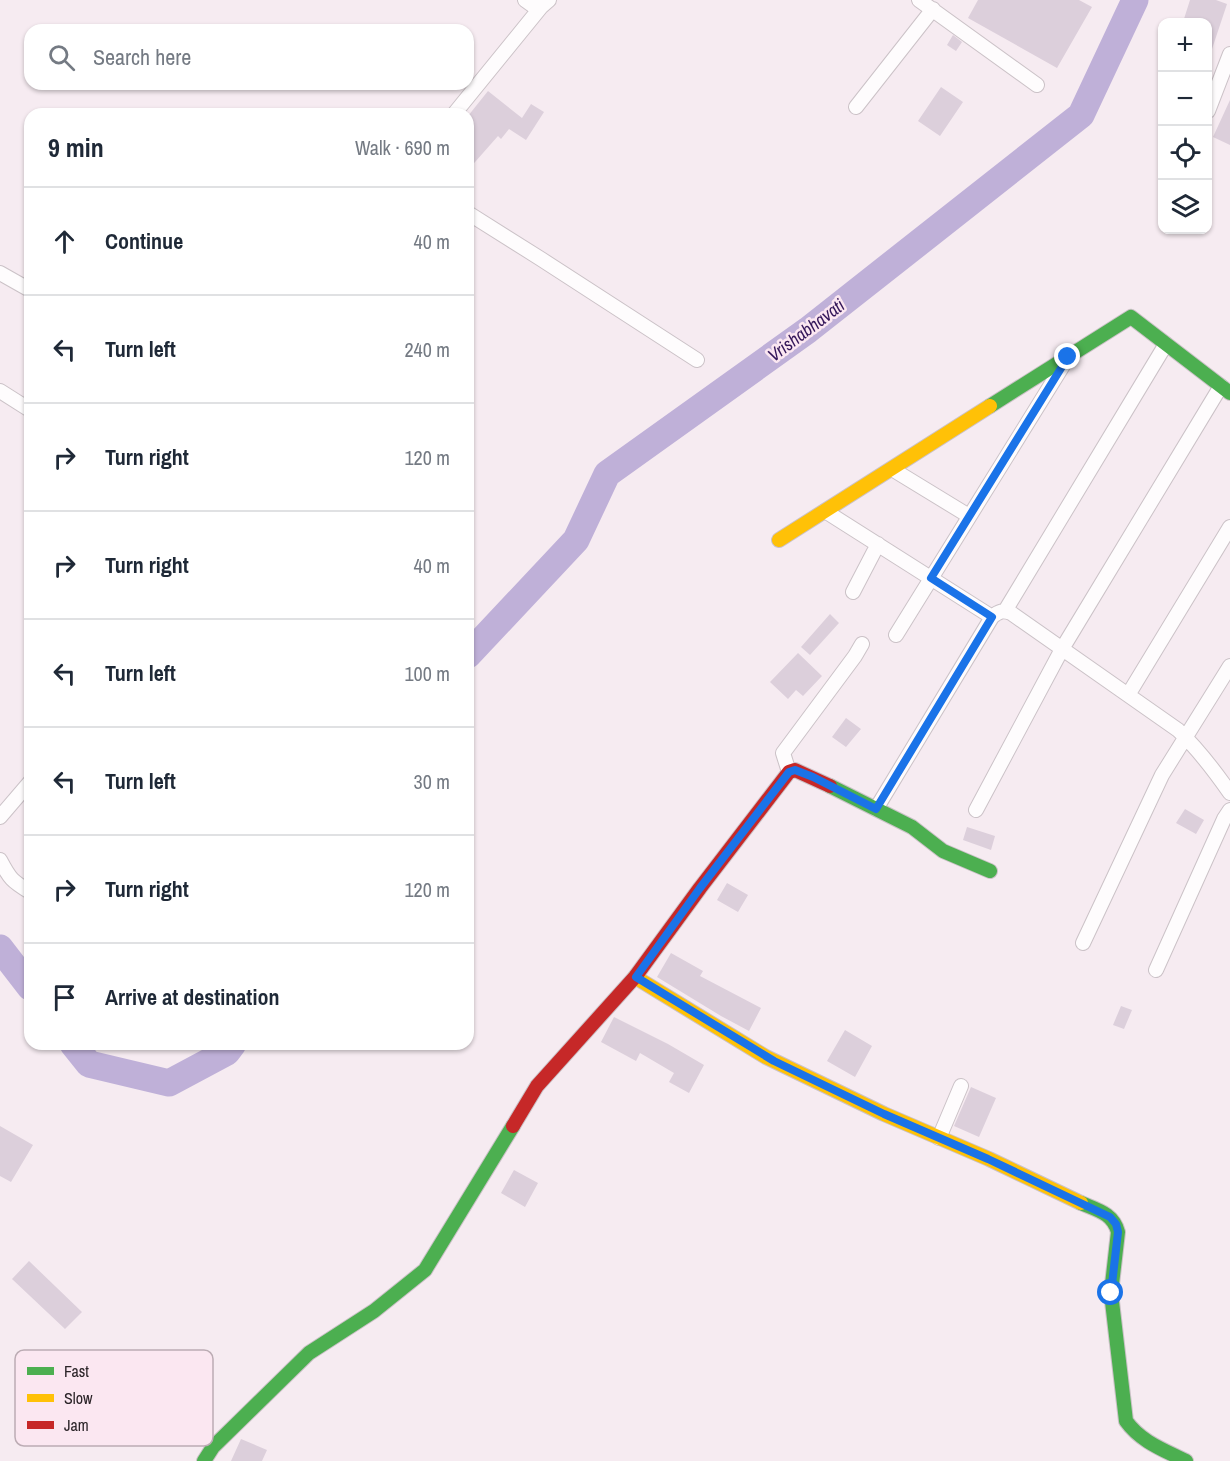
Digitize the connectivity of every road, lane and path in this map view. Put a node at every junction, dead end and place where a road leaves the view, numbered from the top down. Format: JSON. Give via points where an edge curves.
{"nodes":[{"id":1,"x":525,"y":0,"type":"edge"},
{"id":2,"x":920,"y":0,"type":"edge"},
{"id":3,"x":545,"y":4,"type":"edge"},
{"id":4,"x":933,"y":9,"type":"junction"},
{"id":5,"x":1230,"y":54,"type":"edge"},
{"id":6,"x":1037,"y":85,"type":"dead end"},
{"id":7,"x":474,"y":90,"type":"edge"},
{"id":8,"x":474,"y":90,"type":"edge"},
{"id":9,"x":1212,"y":101,"type":"edge"},
{"id":10,"x":856,"y":107,"type":"dead end"},
{"id":11,"x":459,"y":108,"type":"edge"},
{"id":12,"x":474,"y":217,"type":"edge"},
{"id":13,"x":0,"y":273,"type":"edge"},
{"id":14,"x":24,"y":287,"type":"edge"},
{"id":15,"x":1166,"y":344,"type":"junction"},
{"id":16,"x":1068,"y":357,"type":"junction"},
{"id":17,"x":697,"y":360,"type":"dead end"},
{"id":18,"x":1226,"y":389,"type":"edge"},
{"id":19,"x":0,"y":391,"type":"edge"},
{"id":20,"x":24,"y":406,"type":"edge"},
{"id":21,"x":892,"y":469,"type":"junction"},
{"id":22,"x":825,"y":511,"type":"junction"},
{"id":23,"x":969,"y":516,"type":"junction"},
{"id":24,"x":1230,"y":527,"type":"edge"},
{"id":25,"x":779,"y":540,"type":"dead end"},
{"id":26,"x":878,"y":544,"type":"junction"},
{"id":27,"x":931,"y":578,"type":"junction"},
{"id":28,"x":852,"y":592,"type":"dead end"},
{"id":29,"x":998,"y":614,"type":"junction"},
{"id":30,"x":897,"y":635,"type":"dead end"},
{"id":31,"x":862,"y":644,"type":"dead end"},
{"id":32,"x":1062,"y":649,"type":"junction"},
{"id":33,"x":1230,"y":666,"type":"edge"},
{"id":34,"x":1128,"y":695,"type":"junction"},
{"id":35,"x":1186,"y":738,"type":"junction"},
{"id":36,"x":789,"y":772,"type":"junction"},
{"id":37,"x":24,"y":789,"type":"edge"},
{"id":38,"x":1230,"y":792,"type":"edge"},
{"id":39,"x":876,"y":809,"type":"junction"},
{"id":40,"x":976,"y":810,"type":"dead end"},
{"id":41,"x":1230,"y":810,"type":"edge"},
{"id":42,"x":0,"y":817,"type":"edge"},
{"id":43,"x":0,"y":860,"type":"edge"},
{"id":44,"x":990,"y":871,"type":"dead end"},
{"id":45,"x":24,"y":888,"type":"edge"},
{"id":46,"x":1083,"y":943,"type":"dead end"},
{"id":47,"x":1156,"y":969,"type":"dead end"},
{"id":48,"x":636,"y":977,"type":"junction"},
{"id":49,"x":961,"y":1086,"type":"dead end"},
{"id":50,"x":939,"y":1138,"type":"junction"},
{"id":51,"x":204,"y":1461,"type":"edge"},
{"id":52,"x":1186,"y":1461,"type":"edge"}],
"edges":[{"from":1,"to":3,"type":"street","via":[[532,5]]},
{"from":2,"to":4,"type":"street"},
{"from":3,"to":8,"type":"street"},
{"from":4,"to":6,"type":"street"},
{"from":4,"to":10,"type":"street"},
{"from":5,"to":9,"type":"street"},
{"from":7,"to":11,"type":"street"},
{"from":12,"to":17,"type":"street"},
{"from":13,"to":14,"type":"street"},
{"from":15,"to":16,"type":"street","via":[[1131,317]]},
{"from":15,"to":18,"type":"street"},
{"from":15,"to":29,"type":"street"},
{"from":16,"to":21,"type":"street"},
{"from":16,"to":23,"type":"street"},
{"from":18,"to":32,"type":"street"},
{"from":19,"to":20,"type":"street"},
{"from":21,"to":22,"type":"street"},
{"from":21,"to":23,"type":"street"},
{"from":22,"to":25,"type":"street"},
{"from":22,"to":26,"type":"street"},
{"from":23,"to":27,"type":"street"},
{"from":24,"to":34,"type":"street"},
{"from":26,"to":27,"type":"street"},
{"from":26,"to":28,"type":"street"},
{"from":27,"to":29,"type":"street"},
{"from":27,"to":30,"type":"street"},
{"from":29,"to":32,"type":"street","via":[[1011,613]]},
{"from":29,"to":39,"type":"street"},
{"from":31,"to":36,"type":"street","via":[[783,753]]},
{"from":32,"to":34,"type":"street"},
{"from":32,"to":40,"type":"street"},
{"from":33,"to":35,"type":"street"},
{"from":34,"to":35,"type":"street"},
{"from":35,"to":38,"type":"street"},
{"from":35,"to":46,"type":"street","via":[[1162,775]]},
{"from":36,"to":39,"type":"street","via":[[795,770],[813,777]]},
{"from":36,"to":48,"type":"street"},
{"from":37,"to":42,"type":"street"},
{"from":39,"to":44,"type":"street","via":[[912,827],[943,851]]},
{"from":41,"to":47,"type":"street"},
{"from":43,"to":45,"type":"street","via":[[14,882]]},
{"from":48,"to":50,"type":"street","via":[[766,1057]]},
{"from":48,"to":51,"type":"street","via":[[533,1091],[421,1274],[374,1311],[309,1353],[213,1447]]},
{"from":49,"to":50,"type":"street"},
{"from":50,"to":52,"type":"street","via":[[1103,1213],[1116,1224],[1111,1293],[1126,1421],[1144,1441]]}]}
